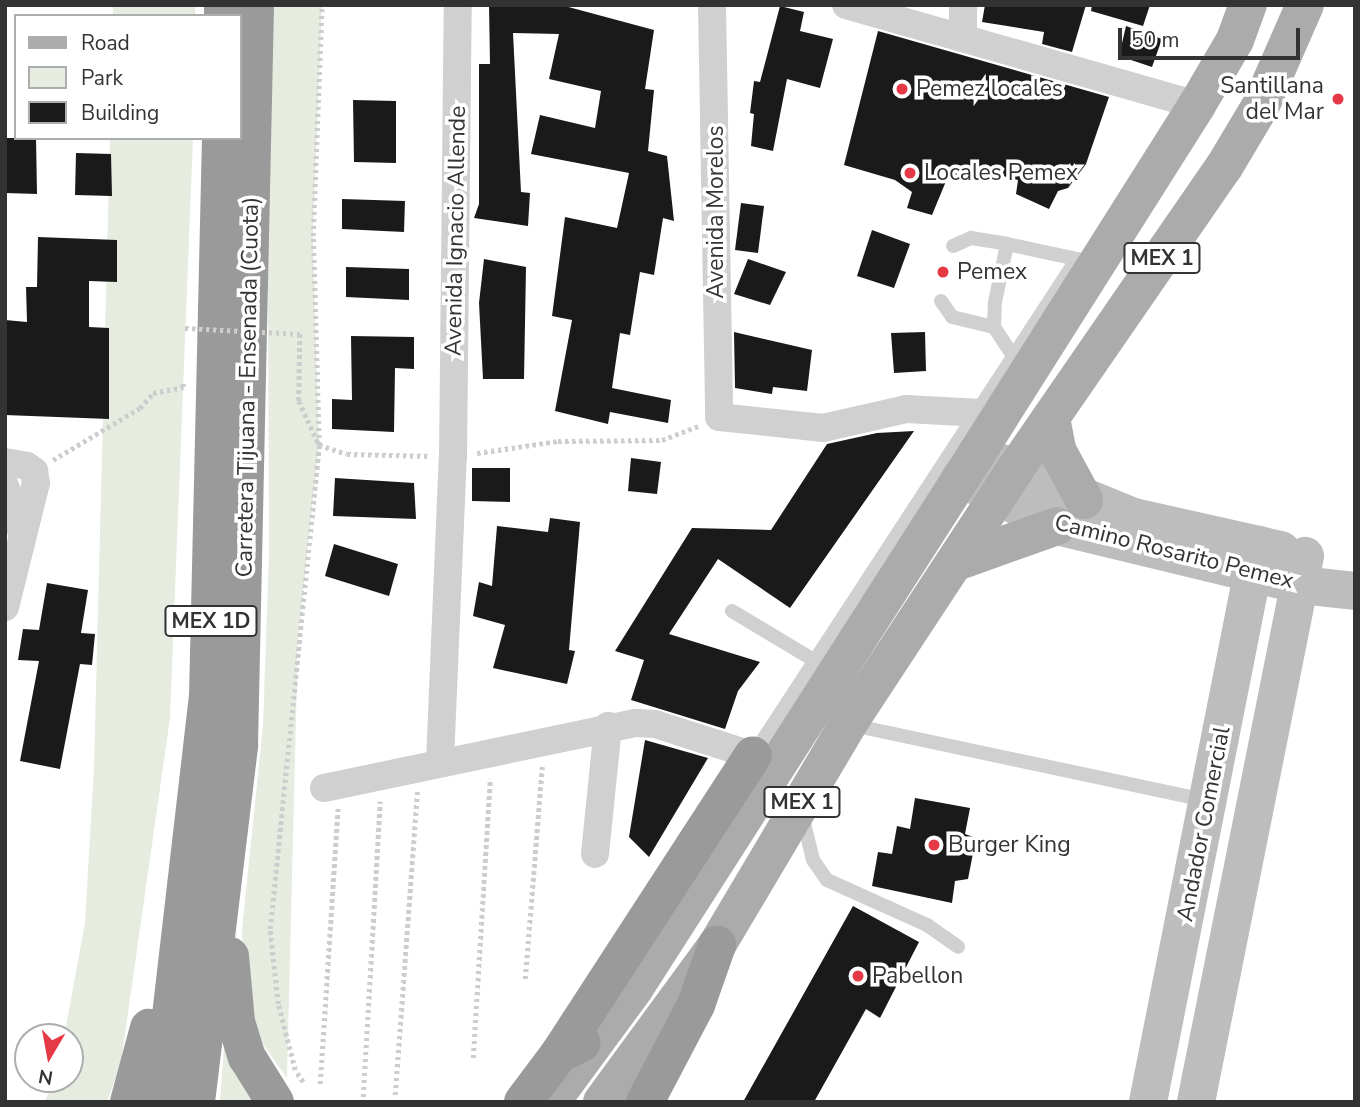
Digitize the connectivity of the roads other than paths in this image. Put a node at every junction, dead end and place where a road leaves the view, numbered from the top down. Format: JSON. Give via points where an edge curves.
{"nodes":[{"id":1,"x":255,"y":5,"type":"edge"},
{"id":2,"x":458,"y":5,"type":"edge"},
{"id":3,"x":712,"y":5,"type":"edge"},
{"id":4,"x":846,"y":5,"type":"edge"},
{"id":5,"x":963,"y":5,"type":"edge"},
{"id":6,"x":1248,"y":5,"type":"edge"},
{"id":7,"x":1305,"y":5,"type":"edge"},
{"id":8,"x":963,"y":37,"type":"junction"},
{"id":9,"x":1183,"y":105,"type":"junction"},
{"id":10,"x":221,"y":140,"type":"edge"},
{"id":11,"x":1007,"y":244,"type":"junction"},
{"id":12,"x":953,"y":246,"type":"dead end"},
{"id":13,"x":1084,"y":259,"type":"junction"},
{"id":14,"x":941,"y":301,"type":"dead end"},
{"id":15,"x":994,"y":327,"type":"junction"},
{"id":16,"x":1019,"y":365,"type":"junction"},
{"id":17,"x":989,"y":413,"type":"junction"},
{"id":18,"x":1051,"y":418,"type":"junction"},
{"id":19,"x":5,"y":462,"type":"edge"},
{"id":20,"x":968,"y":465,"type":"junction"},
{"id":21,"x":1005,"y":484,"type":"junction"},
{"id":22,"x":5,"y":486,"type":"edge"},
{"id":23,"x":1084,"y":499,"type":"junction"},
{"id":24,"x":1057,"y":526,"type":"junction"},
{"id":25,"x":23,"y":536,"type":"junction"},
{"id":26,"x":1255,"y":559,"type":"junction"},
{"id":27,"x":956,"y":562,"type":"junction"},
{"id":28,"x":1355,"y":566,"type":"edge"},
{"id":29,"x":1302,"y":570,"type":"junction"},
{"id":30,"x":1355,"y":591,"type":"edge"},
{"id":31,"x":5,"y":607,"type":"edge"},
{"id":32,"x":732,"y":611,"type":"dead end"},
{"id":33,"x":825,"y":666,"type":"junction"},
{"id":34,"x":848,"y":724,"type":"junction"},
{"id":35,"x":608,"y":726,"type":"junction"},
{"id":36,"x":766,"y":759,"type":"junction"},
{"id":37,"x":429,"y":764,"type":"junction"},
{"id":38,"x":332,"y":786,"type":"road end"},
{"id":39,"x":1210,"y":801,"type":"junction"},
{"id":40,"x":233,"y":806,"type":"junction"},
{"id":41,"x":800,"y":806,"type":"junction"},
{"id":42,"x":595,"y":854,"type":"dead end"},
{"id":43,"x":182,"y":915,"type":"junction"},
{"id":44,"x":717,"y":945,"type":"junction"},
{"id":45,"x":958,"y":947,"type":"dead end"},
{"id":46,"x":603,"y":1033,"type":"junction"},
{"id":47,"x":559,"y":1054,"type":"junction"},
{"id":48,"x":289,"y":1092,"type":"edge"},
{"id":49,"x":129,"y":1102,"type":"edge"},
{"id":50,"x":161,"y":1102,"type":"edge"},
{"id":51,"x":195,"y":1102,"type":"edge"},
{"id":52,"x":523,"y":1102,"type":"edge"},
{"id":53,"x":551,"y":1102,"type":"edge"},
{"id":54,"x":602,"y":1102,"type":"edge"},
{"id":55,"x":645,"y":1102,"type":"edge"},
{"id":56,"x":1148,"y":1102,"type":"edge"},
{"id":57,"x":1196,"y":1102,"type":"edge"}],
"edges":[{"from":1,"to":40,"type":"highway","name":"Carretera Tijuana - Ensenada (Cuota)","number":"MEX 1D","via":[[245,587]]},
{"from":2,"to":37,"type":"street","name":"Avenida Ignacio Allende","via":[[450,594]]},
{"from":3,"to":17,"type":"street","name":"Avenida Morelos","via":[[719,417],[726,422],[823,428],[885,411]]},
{"from":4,"to":8,"type":"street"},
{"from":5,"to":8,"type":"street"},
{"from":6,"to":9,"type":"main road","number":"MEX 1","via":[[1235,40]]},
{"from":7,"to":18,"type":"main road","number":"MEX 1","via":[[1261,105],[1224,167]]},
{"from":8,"to":9,"type":"street"},
{"from":9,"to":13,"type":"main road","number":"MEX 1"},
{"from":10,"to":43,"type":"highway","name":"Carretera Tijuana - Ensenada (Cuota)","number":"MEX 1D","via":[[208,697]]},
{"from":11,"to":12,"type":"lane","via":[[971,238]]},
{"from":11,"to":13,"type":"lane"},
{"from":11,"to":15,"type":"lane"},
{"from":13,"to":16,"type":"main road","number":"MEX 1"},
{"from":14,"to":15,"type":"lane","via":[[952,317]]},
{"from":15,"to":16,"type":"lane"},
{"from":16,"to":17,"type":"main road","number":"MEX 1"},
{"from":17,"to":20,"type":"main road","number":"MEX 1"},
{"from":17,"to":33,"type":"lane"},
{"from":18,"to":21,"type":"main road","number":"MEX 1"},
{"from":18,"to":23,"type":"main road","via":[[1057,450]]},
{"from":19,"to":25,"type":"street","via":[[34,471],[36,482]]},
{"from":20,"to":21,"type":"main road","name":"Camino Rosarito Pemex"},
{"from":20,"to":33,"type":"main road","number":"MEX 1"},
{"from":21,"to":23,"type":"main road","name":"Camino Rosarito Pemex"},
{"from":21,"to":24,"type":"main road","name":"Camino Rosarito Pemex"},
{"from":21,"to":27,"type":"main road","number":"MEX 1"},
{"from":22,"to":25,"type":"street"},
{"from":23,"to":26,"type":"main road","name":"Camino Rosarito Pemex"},
{"from":24,"to":26,"type":"main road","name":"Camino Rosarito Pemex"},
{"from":24,"to":27,"type":"main road"},
{"from":25,"to":31,"type":"street"},
{"from":26,"to":29,"type":"main road","name":"Camino Rosarito Pemex"},
{"from":26,"to":39,"type":"main road","name":"Andador Comercial"},
{"from":27,"to":34,"type":"main road","number":"MEX 1"},
{"from":28,"to":29,"type":"main road","name":"Camino Rosarito Pemex"},
{"from":29,"to":30,"type":"main road","name":"Camino Rosarito Pemex"},
{"from":29,"to":57,"type":"main road","name":"Andador Comercial"},
{"from":32,"to":33,"type":"lane"},
{"from":33,"to":36,"type":"main road","number":"MEX 1"},
{"from":34,"to":39,"type":"lane"},
{"from":34,"to":41,"type":"main road","number":"MEX 1"},
{"from":35,"to":36,"type":"street","via":[[655,724]]},
{"from":35,"to":37,"type":"street"},
{"from":35,"to":42,"type":"street"},
{"from":36,"to":46,"type":"main road","number":"MEX 1"},
{"from":36,"to":47,"type":"highway"},
{"from":37,"to":38,"type":"street"},
{"from":39,"to":56,"type":"main road","name":"Andador Comercial"},
{"from":40,"to":48,"type":"highway","via":[[230,969],[236,1022],[247,1056]]},
{"from":40,"to":51,"type":"highway","name":"Carretera Tijuana - Ensenada (Cuota)","number":"MEX 1D"},
{"from":41,"to":44,"type":"main road","number":"MEX 1"},
{"from":41,"to":45,"type":"lane","via":[[813,860],[827,880],[926,925]]},
{"from":43,"to":49,"type":"highway","via":[[158,981]]},
{"from":43,"to":50,"type":"highway","name":"Carretera Tijuana - Ensenada (Cuota)","number":"MEX 1D"},
{"from":44,"to":54,"type":"main road","number":"MEX 1"},
{"from":44,"to":55,"type":"highway","via":[[696,1004]]},
{"from":46,"to":47,"type":"highway"},
{"from":46,"to":53,"type":"main road","number":"MEX 1"},
{"from":47,"to":52,"type":"highway"}]}
